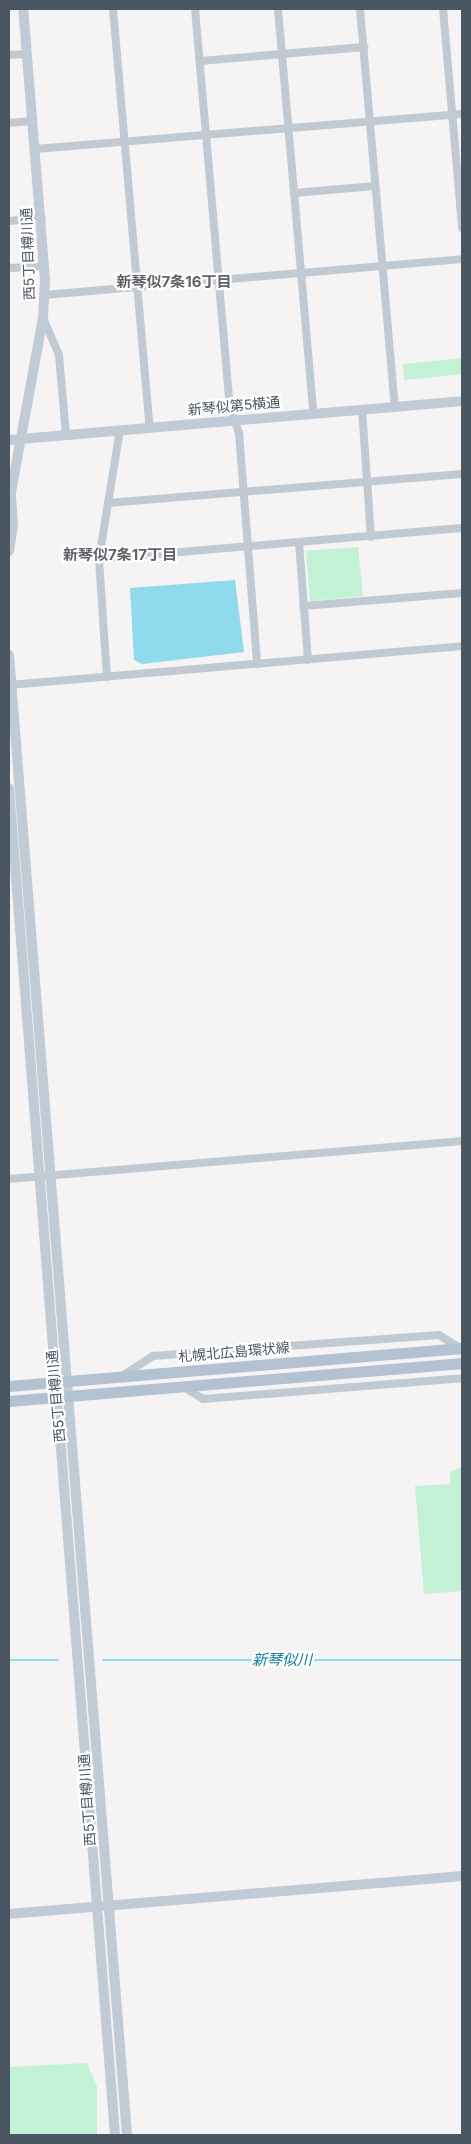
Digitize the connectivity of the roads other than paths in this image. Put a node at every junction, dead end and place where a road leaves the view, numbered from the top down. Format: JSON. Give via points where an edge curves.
{"nodes":[{"id":1,"x":23,"y":9,"type":"edge"},
{"id":2,"x":113,"y":9,"type":"edge"},
{"id":3,"x":195,"y":9,"type":"edge"},
{"id":4,"x":278,"y":9,"type":"edge"},
{"id":5,"x":360,"y":9,"type":"edge"},
{"id":6,"x":443,"y":9,"type":"edge"},
{"id":7,"x":364,"y":46,"type":"junction"},
{"id":8,"x":27,"y":54,"type":"junction"},
{"id":9,"x":282,"y":54,"type":"junction"},
{"id":10,"x":9,"y":55,"type":"edge"},
{"id":11,"x":200,"y":61,"type":"junction"},
{"id":12,"x":462,"y":114,"type":"edge"},
{"id":13,"x":452,"y":115,"type":"junction"},
{"id":14,"x":33,"y":121,"type":"junction"},
{"id":15,"x":370,"y":121,"type":"junction"},
{"id":16,"x":9,"y":123,"type":"edge"},
{"id":17,"x":288,"y":128,"type":"junction"},
{"id":18,"x":206,"y":135,"type":"junction"},
{"id":19,"x":123,"y":141,"type":"junction"},
{"id":20,"x":35,"y":149,"type":"junction"},
{"id":21,"x":375,"y":186,"type":"junction"},
{"id":22,"x":294,"y":193,"type":"junction"},
{"id":23,"x":42,"y":218,"type":"junction"},
{"id":24,"x":9,"y":221,"type":"edge"},
{"id":25,"x":462,"y":228,"type":"edge"},
{"id":26,"x":462,"y":260,"type":"edge"},
{"id":27,"x":44,"y":266,"type":"junction"},
{"id":28,"x":383,"y":266,"type":"junction"},
{"id":29,"x":9,"y":268,"type":"edge"},
{"id":30,"x":301,"y":273,"type":"junction"},
{"id":31,"x":219,"y":281,"type":"junction"},
{"id":32,"x":137,"y":287,"type":"junction"},
{"id":33,"x":44,"y":295,"type":"junction"},
{"id":34,"x":43,"y":318,"type":"junction"},
{"id":35,"x":462,"y":401,"type":"edge"},
{"id":36,"x":395,"y":407,"type":"junction"},
{"id":37,"x":362,"y":409,"type":"junction"},
{"id":38,"x":313,"y":413,"type":"junction"},
{"id":39,"x":235,"y":420,"type":"junction"},
{"id":40,"x":150,"y":428,"type":"junction"},
{"id":41,"x":120,"y":430,"type":"junction"},
{"id":42,"x":66,"y":435,"type":"junction"},
{"id":43,"x":9,"y":440,"type":"edge"},
{"id":44,"x":21,"y":440,"type":"junction"},
{"id":45,"x":462,"y":474,"type":"edge"},
{"id":46,"x":366,"y":482,"type":"junction"},
{"id":47,"x":244,"y":491,"type":"junction"},
{"id":48,"x":10,"y":499,"type":"edge"},
{"id":49,"x":108,"y":503,"type":"junction"},
{"id":50,"x":462,"y":528,"type":"edge"},
{"id":51,"x":371,"y":537,"type":"junction"},
{"id":52,"x":299,"y":543,"type":"junction"},
{"id":53,"x":248,"y":545,"type":"junction"},
{"id":54,"x":9,"y":551,"type":"edge"},
{"id":55,"x":99,"y":558,"type":"junction"},
{"id":56,"x":462,"y":593,"type":"edge"},
{"id":57,"x":303,"y":606,"type":"junction"},
{"id":58,"x":462,"y":646,"type":"edge"},
{"id":59,"x":9,"y":655,"type":"edge"},
{"id":60,"x":308,"y":660,"type":"junction"},
{"id":61,"x":257,"y":664,"type":"junction"},
{"id":62,"x":107,"y":678,"type":"junction"},
{"id":63,"x":10,"y":685,"type":"edge"},
{"id":64,"x":9,"y":788,"type":"edge"},
{"id":65,"x":462,"y":1140,"type":"edge"},
{"id":66,"x":45,"y":1176,"type":"junction"},
{"id":67,"x":9,"y":1180,"type":"edge"},
{"id":68,"x":462,"y":1348,"type":"edge"},
{"id":69,"x":462,"y":1363,"type":"edge"},
{"id":70,"x":120,"y":1377,"type":"junction"},
{"id":71,"x":462,"y":1378,"type":"edge"},
{"id":72,"x":63,"y":1381,"type":"junction"},
{"id":73,"x":9,"y":1386,"type":"edge"},
{"id":74,"x":182,"y":1386,"type":"junction"},
{"id":75,"x":64,"y":1396,"type":"junction"},
{"id":76,"x":9,"y":1400,"type":"edge"},
{"id":77,"x":462,"y":1876,"type":"edge"},
{"id":78,"x":109,"y":1906,"type":"junction"},
{"id":79,"x":97,"y":1907,"type":"junction"},
{"id":80,"x":9,"y":1914,"type":"edge"},
{"id":81,"x":115,"y":2135,"type":"edge"},
{"id":82,"x":127,"y":2135,"type":"edge"}],
"edges":[{"from":1,"to":8,"type":"main road","name":"西5丁目樽川通"},
{"from":2,"to":19,"type":"street"},
{"from":3,"to":11,"type":"street"},
{"from":4,"to":9,"type":"street"},
{"from":5,"to":7,"type":"street"},
{"from":6,"to":13,"type":"street"},
{"from":7,"to":9,"type":"street"},
{"from":7,"to":15,"type":"street"},
{"from":8,"to":10,"type":"street"},
{"from":8,"to":14,"type":"main road","name":"西5丁目樽川通"},
{"from":9,"to":11,"type":"street"},
{"from":9,"to":17,"type":"street"},
{"from":11,"to":18,"type":"street"},
{"from":12,"to":13,"type":"street"},
{"from":13,"to":15,"type":"street"},
{"from":13,"to":25,"type":"street"},
{"from":14,"to":16,"type":"street"},
{"from":14,"to":20,"type":"main road","name":"西5丁目樽川通"},
{"from":15,"to":17,"type":"street"},
{"from":15,"to":21,"type":"street"},
{"from":17,"to":18,"type":"street"},
{"from":17,"to":22,"type":"street"},
{"from":18,"to":19,"type":"street"},
{"from":18,"to":31,"type":"street"},
{"from":19,"to":20,"type":"street"},
{"from":19,"to":32,"type":"street"},
{"from":20,"to":23,"type":"main road","name":"西5丁目樽川通"},
{"from":21,"to":22,"type":"street"},
{"from":21,"to":28,"type":"street"},
{"from":22,"to":30,"type":"street"},
{"from":23,"to":24,"type":"street"},
{"from":23,"to":27,"type":"main road","name":"西5丁目樽川通"},
{"from":26,"to":28,"type":"street"},
{"from":27,"to":29,"type":"street"},
{"from":27,"to":33,"type":"main road","name":"西5丁目樽川通"},
{"from":28,"to":30,"type":"street"},
{"from":28,"to":36,"type":"street"},
{"from":30,"to":31,"type":"street"},
{"from":30,"to":38,"type":"street"},
{"from":31,"to":32,"type":"street"},
{"from":31,"to":39,"type":"street","via":[[230,407]]},
{"from":32,"to":33,"type":"street"},
{"from":32,"to":40,"type":"street"},
{"from":33,"to":34,"type":"main road","name":"西5丁目樽川通"},
{"from":34,"to":42,"type":"street","via":[[58,355]]},
{"from":34,"to":44,"type":"main road","name":"西5丁目樽川通"},
{"from":35,"to":36,"type":"main road","name":"新琴似第5横通"},
{"from":36,"to":37,"type":"main road","name":"新琴似第5横通"},
{"from":37,"to":38,"type":"main road","name":"新琴似第5横通"},
{"from":37,"to":46,"type":"street"},
{"from":38,"to":39,"type":"main road","name":"新琴似第5横通"},
{"from":39,"to":40,"type":"main road","name":"新琴似第5横通"},
{"from":39,"to":47,"type":"street"},
{"from":40,"to":41,"type":"main road","name":"新琴似第5横通"},
{"from":41,"to":42,"type":"main road","name":"新琴似第5横通"},
{"from":41,"to":49,"type":"street"},
{"from":42,"to":44,"type":"main road","name":"新琴似第5横通"},
{"from":43,"to":44,"type":"main road","name":"新琴似第5横通"},
{"from":44,"to":48,"type":"main road","name":"西5丁目樽川通"},
{"from":45,"to":46,"type":"street"},
{"from":46,"to":47,"type":"street"},
{"from":46,"to":51,"type":"street"},
{"from":47,"to":49,"type":"street"},
{"from":47,"to":53,"type":"street"},
{"from":48,"to":54,"type":"main road","name":"西5丁目樽川通","via":[[13,525]]},
{"from":49,"to":55,"type":"street"},
{"from":50,"to":51,"type":"street"},
{"from":51,"to":52,"type":"street"},
{"from":52,"to":53,"type":"street"},
{"from":52,"to":57,"type":"street"},
{"from":53,"to":55,"type":"street"},
{"from":53,"to":61,"type":"street"},
{"from":55,"to":62,"type":"street"},
{"from":56,"to":57,"type":"street"},
{"from":57,"to":60,"type":"street"},
{"from":58,"to":60,"type":"street"},
{"from":59,"to":63,"type":"main road","name":"西5丁目樽川通"},
{"from":60,"to":61,"type":"street"},
{"from":61,"to":62,"type":"street"},
{"from":62,"to":63,"type":"street"},
{"from":63,"to":66,"type":"main road","name":"西5丁目樽川通"},
{"from":64,"to":66,"type":"main road","name":"西5丁目樽川通"},
{"from":65,"to":66,"type":"street"},
{"from":66,"to":67,"type":"street"},
{"from":66,"to":72,"type":"main road","name":"西5丁目樽川通"},
{"from":68,"to":70,"type":"main road","name":"札幌北広島環状線"},
{"from":68,"to":70,"type":"street","via":[[438,1335],[153,1356]]},
{"from":69,"to":74,"type":"main road"},
{"from":70,"to":72,"type":"main road","name":"札幌北広島環状線"},
{"from":71,"to":74,"type":"street","via":[[203,1399]]},
{"from":72,"to":73,"type":"main road","name":"札幌北広島環状線"},
{"from":72,"to":75,"type":"main road","name":"西5丁目樽川通"},
{"from":74,"to":75,"type":"main road"},
{"from":75,"to":76,"type":"main road"},
{"from":75,"to":78,"type":"main road","name":"西5丁目樽川通"},
{"from":75,"to":79,"type":"main road","name":"西5丁目樽川通"},
{"from":77,"to":78,"type":"main road"},
{"from":78,"to":79,"type":"main road"},
{"from":78,"to":82,"type":"main road","name":"西5丁目樽川通"},
{"from":79,"to":80,"type":"main road"},
{"from":79,"to":81,"type":"main road","name":"西5丁目樽川通"}]}
